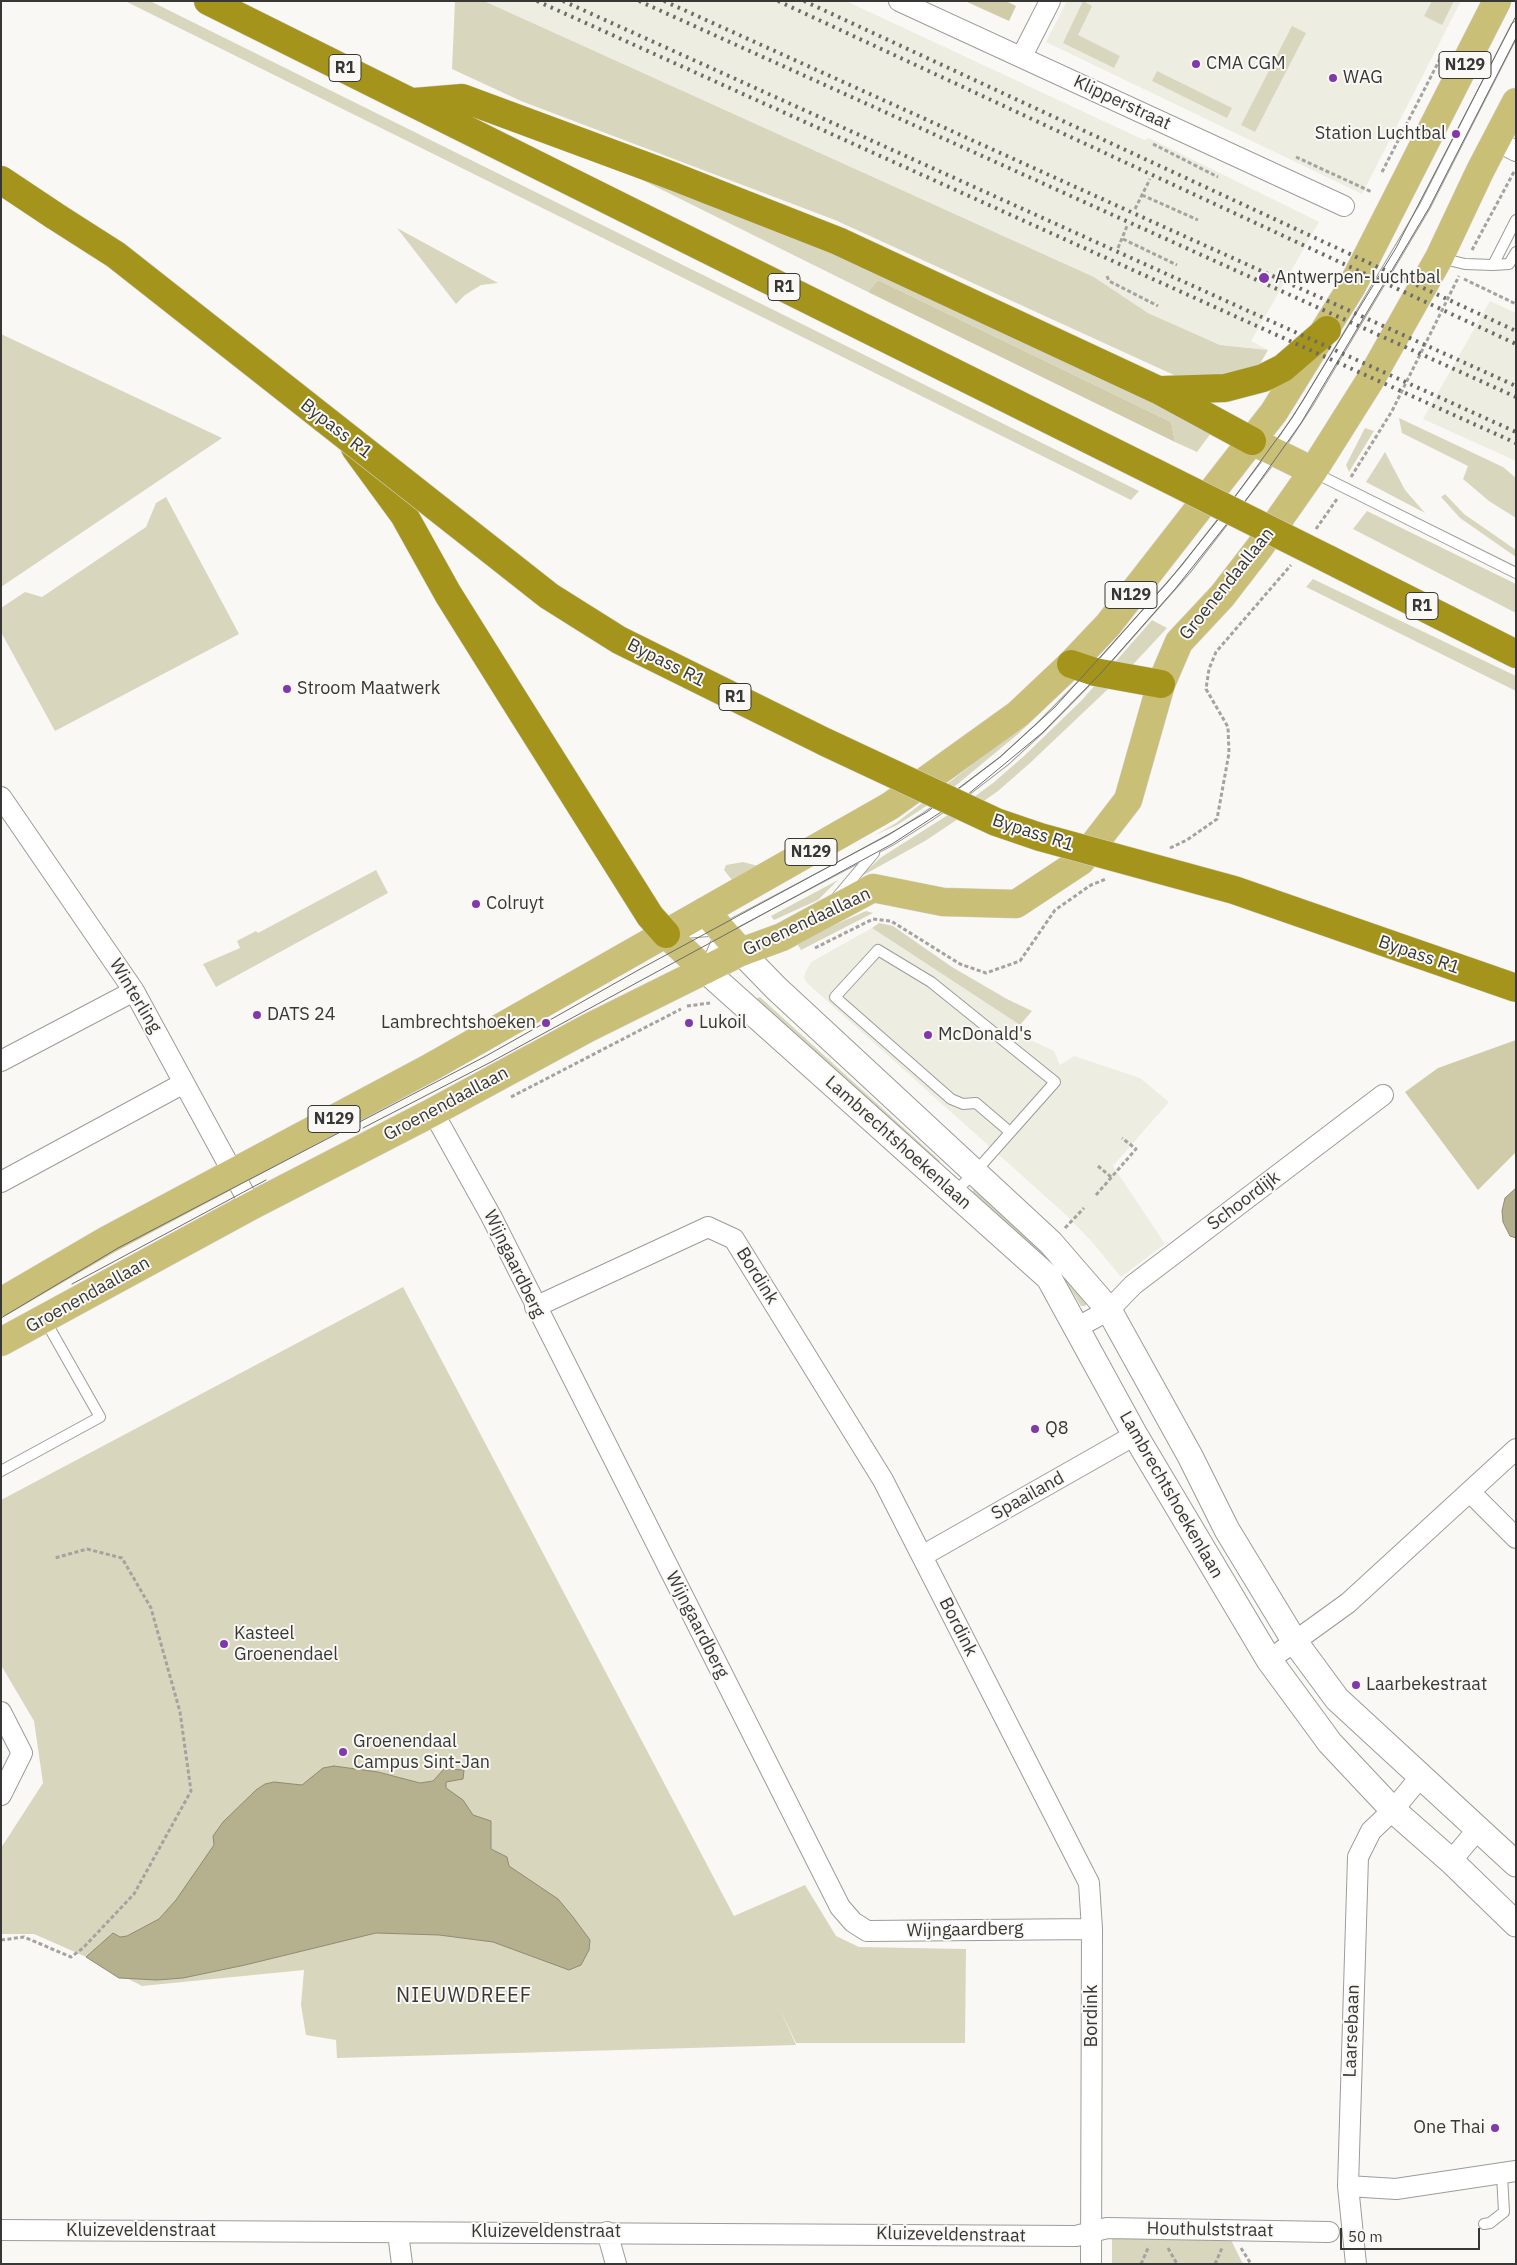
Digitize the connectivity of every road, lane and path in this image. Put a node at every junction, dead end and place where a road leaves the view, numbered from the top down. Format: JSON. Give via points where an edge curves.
{"nodes":[{"id":1,"x":208,"y":1,"type":"edge"},
{"id":2,"x":900,"y":1,"type":"edge"},
{"id":3,"x":1050,"y":1,"type":"edge"},
{"id":4,"x":1497,"y":1,"type":"edge"},
{"id":5,"x":1516,"y":27,"type":"edge"},
{"id":6,"x":1442,"y":54,"type":"dead end"},
{"id":7,"x":1022,"y":56,"type":"junction"},
{"id":8,"x":414,"y":102,"type":"junction"},
{"id":9,"x":1516,"y":102,"type":"edge"},
{"id":10,"x":1153,"y":144,"type":"dead end"},
{"id":11,"x":1506,"y":146,"type":"edge"},
{"id":12,"x":1296,"y":157,"type":"dead end"},
{"id":13,"x":1515,"y":171,"type":"edge"},
{"id":14,"x":1218,"y":176,"type":"dead end"},
{"id":15,"x":1380,"y":176,"type":"dead end"},
{"id":16,"x":1150,"y":179,"type":"dead end"},
{"id":17,"x":1,"y":180,"type":"edge"},
{"id":18,"x":1376,"y":184,"type":"dead end"},
{"id":19,"x":1372,"y":192,"type":"junction"},
{"id":20,"x":1142,"y":195,"type":"junction"},
{"id":21,"x":1368,"y":200,"type":"dead end"},
{"id":22,"x":1344,"y":206,"type":"dead end"},
{"id":23,"x":1135,"y":209,"type":"dead end"},
{"id":24,"x":1198,"y":220,"type":"dead end"},
{"id":25,"x":1516,"y":220,"type":"edge"},
{"id":26,"x":1127,"y":226,"type":"dead end"},
{"id":27,"x":1123,"y":239,"type":"junction"},
{"id":28,"x":1118,"y":248,"type":"dead end"},
{"id":29,"x":1516,"y":252,"type":"edge"},
{"id":30,"x":1439,"y":258,"type":"junction"},
{"id":31,"x":1465,"y":264,"type":"junction"},
{"id":32,"x":1177,"y":265,"type":"dead end"},
{"id":33,"x":1493,"y":265,"type":"junction"},
{"id":34,"x":1107,"y":276,"type":"dead end"},
{"id":35,"x":1516,"y":304,"type":"edge"},
{"id":36,"x":1158,"y":306,"type":"dead end"},
{"id":37,"x":1327,"y":330,"type":"junction"},
{"id":38,"x":1158,"y":390,"type":"junction"},
{"id":39,"x":348,"y":438,"type":"junction"},
{"id":40,"x":1264,"y":447,"type":"junction"},
{"id":41,"x":1313,"y":471,"type":"junction"},
{"id":42,"x":1516,"y":573,"type":"edge"},
{"id":43,"x":1516,"y":654,"type":"edge"},
{"id":44,"x":1083,"y":668,"type":"junction"},
{"id":45,"x":1161,"y":684,"type":"junction"},
{"id":46,"x":1,"y":797,"type":"edge"},
{"id":47,"x":891,"y":840,"type":"junction"},
{"id":48,"x":821,"y":917,"type":"junction"},
{"id":49,"x":713,"y":921,"type":"junction"},
{"id":50,"x":666,"y":934,"type":"junction"},
{"id":51,"x":741,"y":952,"type":"junction"},
{"id":52,"x":705,"y":970,"type":"junction"},
{"id":53,"x":1516,"y":988,"type":"edge"},
{"id":54,"x":134,"y":991,"type":"junction"},
{"id":55,"x":1,"y":1061,"type":"edge"},
{"id":56,"x":184,"y":1083,"type":"junction"},
{"id":57,"x":1383,"y":1095,"type":"dead end"},
{"id":58,"x":433,"y":1112,"type":"junction"},
{"id":59,"x":1010,"y":1132,"type":"junction"},
{"id":60,"x":1122,"y":1138,"type":"dead end"},
{"id":61,"x":1098,"y":1166,"type":"dead end"},
{"id":62,"x":976,"y":1171,"type":"junction"},
{"id":63,"x":232,"y":1172,"type":"junction"},
{"id":64,"x":1112,"y":1177,"type":"junction"},
{"id":65,"x":1,"y":1182,"type":"edge"},
{"id":66,"x":954,"y":1192,"type":"junction"},
{"id":67,"x":1096,"y":1195,"type":"dead end"},
{"id":68,"x":251,"y":1206,"type":"junction"},
{"id":69,"x":1084,"y":1208,"type":"dead end"},
{"id":70,"x":1051,"y":1242,"type":"junction"},
{"id":71,"x":1,"y":1302,"type":"edge"},
{"id":72,"x":535,"y":1307,"type":"junction"},
{"id":73,"x":1108,"y":1310,"type":"junction"},
{"id":74,"x":44,"y":1319,"type":"junction"},
{"id":75,"x":1078,"y":1328,"type":"junction"},
{"id":76,"x":1,"y":1342,"type":"edge"},
{"id":77,"x":1135,"y":1435,"type":"junction"},
{"id":78,"x":1516,"y":1449,"type":"edge"},
{"id":79,"x":1,"y":1471,"type":"edge"},
{"id":80,"x":1470,"y":1492,"type":"junction"},
{"id":81,"x":1516,"y":1538,"type":"edge"},
{"id":82,"x":922,"y":1556,"type":"junction"},
{"id":83,"x":55,"y":1558,"type":"dead end"},
{"id":84,"x":1295,"y":1642,"type":"junction"},
{"id":85,"x":1269,"y":1660,"type":"junction"},
{"id":86,"x":1,"y":1712,"type":"edge"},
{"id":87,"x":1422,"y":1775,"type":"junction"},
{"id":88,"x":1,"y":1795,"type":"edge"},
{"id":89,"x":1393,"y":1810,"type":"junction"},
{"id":90,"x":1478,"y":1829,"type":"junction"},
{"id":91,"x":1451,"y":1861,"type":"junction"},
{"id":92,"x":1516,"y":1864,"type":"edge"},
{"id":93,"x":1516,"y":1924,"type":"edge"},
{"id":94,"x":1092,"y":1929,"type":"junction"},
{"id":95,"x":1,"y":1940,"type":"edge"},
{"id":96,"x":1509,"y":2173,"type":"edge"},
{"id":97,"x":1348,"y":2186,"type":"junction"},
{"id":98,"x":1484,"y":2224,"type":"dead end"},
{"id":99,"x":1,"y":2230,"type":"edge"},
{"id":100,"x":398,"y":2232,"type":"junction"},
{"id":101,"x":607,"y":2232,"type":"junction"},
{"id":102,"x":1330,"y":2232,"type":"dead end"},
{"id":103,"x":1091,"y":2233,"type":"junction"},
{"id":104,"x":402,"y":2264,"type":"edge"},
{"id":105,"x":616,"y":2264,"type":"edge"},
{"id":106,"x":1091,"y":2264,"type":"edge"},
{"id":107,"x":1356,"y":2264,"type":"edge"}],
"edges":[{"from":1,"to":8,"type":"highway","number":"R1"},
{"from":2,"to":7,"type":"street","name":"Klipperstraat"},
{"from":3,"to":7,"type":"street"},
{"from":4,"to":37,"type":"main road","name":"Groenendaallaan","number":"N129","via":[[1384,227]]},
{"from":5,"to":40,"type":"lane","via":[[1425,206],[1320,385]]},
{"from":6,"to":15,"type":"path"},
{"from":7,"to":22,"type":"street","name":"Klipperstraat"},
{"from":8,"to":38,"type":"highway","via":[[462,98],[670,175],[838,241]]},
{"from":8,"to":43,"type":"highway","number":"R1","bridge":true},
{"from":9,"to":11,"type":"main road","name":"Groenendaallaan","number":"N129"},
{"from":10,"to":14,"type":"path"},
{"from":11,"to":30,"type":"main road","name":"Groenendaallaan","number":"N129"},
{"from":12,"to":19,"type":"path"},
{"from":13,"to":31,"type":"path"},
{"from":16,"to":20,"type":"path"},
{"from":17,"to":39,"type":"highway","name":"Bypass R1","number":"R1","bridge":true,"via":[[116,256]]},
{"from":18,"to":19,"type":"path"},
{"from":19,"to":21,"type":"path"},
{"from":20,"to":23,"type":"path"},
{"from":20,"to":24,"type":"path"},
{"from":25,"to":33,"type":"lane"},
{"from":26,"to":27,"type":"path"},
{"from":27,"to":28,"type":"path"},
{"from":27,"to":32,"type":"path"},
{"from":29,"to":33,"type":"lane","via":[[1509,264]]},
{"from":30,"to":31,"type":"lane"},
{"from":30,"to":41,"type":"main road","name":"Groenendaallaan","number":"N129","via":[[1369,382]]},
{"from":31,"to":33,"type":"lane"},
{"from":31,"to":35,"type":"path","via":[[1459,276]]},
{"from":34,"to":36,"type":"path","via":[[1109,281]]},
{"from":37,"to":38,"type":"highway","via":[[1283,368],[1264,378],[1225,388]]},
{"from":37,"to":40,"type":"main road","name":"Groenendaallaan","number":"N129","via":[[1274,412]]},
{"from":38,"to":40,"type":"highway"},
{"from":39,"to":50,"type":"highway","bridge":true,"via":[[404,515],[448,594],[650,916]]},
{"from":39,"to":53,"type":"highway","name":"Bypass R1","number":"R1","bridge":true,"via":[[549,596],[619,640],[843,751],[996,822],[1234,890]]},
{"from":40,"to":41,"type":"main road"},
{"from":40,"to":44,"type":"main road","name":"Groenendaallaan","number":"N129","via":[[1108,625]]},
{"from":41,"to":42,"type":"lane"},
{"from":41,"to":45,"type":"main road","name":"Groenendaallaan","number":"N129","via":[[1222,596],[1179,642]]},
{"from":44,"to":45,"type":"highway"},
{"from":44,"to":47,"type":"lane","via":[[1040,728],[1004,761]]},
{"from":44,"to":49,"type":"main road","name":"Groenendaallaan","number":"N129","via":[[890,806]]},
{"from":45,"to":48,"type":"main road","name":"Groenendaallaan","number":"N129","via":[[1128,800],[1081,862],[1016,904],[943,902],[873,888]]},
{"from":46,"to":54,"type":"street","name":"Winterling"},
{"from":47,"to":48,"type":"lane","via":[[870,857]]},
{"from":47,"to":49,"type":"lane"},
{"from":48,"to":51,"type":"main road","name":"Groenendaallaan","number":"N129","via":[[782,937]]},
{"from":49,"to":50,"type":"main road","name":"Groenendaallaan","number":"N129"},
{"from":49,"to":51,"type":"main road"},
{"from":49,"to":52,"type":"lane"},
{"from":50,"to":52,"type":"main road"},
{"from":50,"to":63,"type":"main road","name":"Groenendaallaan","number":"N129","via":[[431,1067]]},
{"from":51,"to":52,"type":"main road","name":"Groenendaallaan","number":"N129"},
{"from":51,"to":62,"type":"street","name":"Lambrechtshoekenlaan","via":[[771,984]]},
{"from":52,"to":58,"type":"main road","name":"Groenendaallaan","number":"N129","via":[[588,1028]]},
{"from":52,"to":66,"type":"street","name":"Lambrechtshoekenlaan"},
{"from":54,"to":55,"type":"street"},
{"from":54,"to":56,"type":"street","name":"Winterling"},
{"from":56,"to":63,"type":"street","name":"Winterling"},
{"from":56,"to":65,"type":"street"},
{"from":57,"to":73,"type":"street","name":"Schoordijk","via":[[1139,1281]]},
{"from":58,"to":68,"type":"main road","name":"Groenendaallaan","number":"N129"},
{"from":58,"to":72,"type":"street","name":"Wijngaardberg","via":[[491,1216]]},
{"from":59,"to":59,"type":"lane","via":[[1055,1082],[931,982],[878,950],[835,997],[951,1099],[963,1104],[976,1104]]},
{"from":59,"to":62,"type":"lane"},
{"from":60,"to":64,"type":"path","via":[[1136,1150]]},
{"from":61,"to":64,"type":"path"},
{"from":62,"to":66,"type":"lane"},
{"from":62,"to":70,"type":"street","name":"Lambrechtshoekenlaan"},
{"from":63,"to":68,"type":"street","name":"Winterling"},
{"from":63,"to":71,"type":"main road","name":"Groenendaallaan","number":"N129","via":[[100,1243]]},
{"from":64,"to":67,"type":"path"},
{"from":66,"to":75,"type":"street","name":"Lambrechtshoekenlaan","via":[[1049,1278]]},
{"from":68,"to":74,"type":"main road","name":"Groenendaallaan","number":"N129"},
{"from":69,"to":70,"type":"path"},
{"from":70,"to":73,"type":"street","name":"Lambrechtshoekenlaan"},
{"from":72,"to":82,"type":"street","name":"Bordink","via":[[708,1227],[734,1239],[883,1480]]},
{"from":72,"to":94,"type":"street","name":"Wijngaardberg","via":[[840,1908],[867,1931]]},
{"from":73,"to":75,"type":"street"},
{"from":73,"to":84,"type":"street","name":"Lambrechtshoekenlaan","via":[[1190,1456],[1227,1530]]},
{"from":74,"to":76,"type":"main road","name":"Groenendaallaan","number":"N129"},
{"from":74,"to":79,"type":"lane","via":[[100,1418]]},
{"from":75,"to":77,"type":"street","name":"Lambrechtshoekenlaan"},
{"from":77,"to":82,"type":"street","name":"Spaailand"},
{"from":77,"to":85,"type":"street","name":"Lambrechtshoekenlaan"},
{"from":78,"to":80,"type":"street"},
{"from":80,"to":81,"type":"street"},
{"from":80,"to":84,"type":"street","via":[[1348,1602]]},
{"from":82,"to":94,"type":"street","name":"Bordink","via":[[1089,1883]]},
{"from":83,"to":95,"type":"path","via":[[87,1549],[122,1558],[151,1608],[180,1712],[191,1791],[134,1894],[84,1948],[71,1957],[24,1937]]},
{"from":84,"to":85,"type":"street"},
{"from":84,"to":87,"type":"street","name":"Lambrechtshoekenlaan","via":[[1337,1699]]},
{"from":85,"to":89,"type":"street","name":"Lambrechtshoekenlaan","via":[[1330,1743]]},
{"from":86,"to":88,"type":"street","via":[[22,1753]]},
{"from":87,"to":89,"type":"street"},
{"from":87,"to":90,"type":"street","name":"Lambrechtshoekenlaan"},
{"from":89,"to":91,"type":"street","name":"Lambrechtshoekenlaan"},
{"from":89,"to":97,"type":"street","name":"Laarsebaan","via":[[1371,1831],[1358,1857]]},
{"from":90,"to":91,"type":"street"},
{"from":90,"to":92,"type":"street","name":"Lambrechtshoekenlaan"},
{"from":91,"to":93,"type":"street","name":"Lambrechtshoekenlaan"},
{"from":94,"to":103,"type":"street","name":"Bordink"},
{"from":96,"to":97,"type":"street","via":[[1396,2189]]},
{"from":96,"to":98,"type":"lane","via":[[1504,2212]]},
{"from":97,"to":107,"type":"street","name":"Laarsebaan"},
{"from":99,"to":100,"type":"street","name":"Kluizeveldenstraat"},
{"from":100,"to":101,"type":"street","name":"Kluizeveldenstraat"},
{"from":100,"to":104,"type":"street"},
{"from":101,"to":103,"type":"street","name":"Kluizeveldenstraat","via":[[1076,2236]]},
{"from":101,"to":105,"type":"street"},
{"from":102,"to":103,"type":"street","name":"Houthulststraat","via":[[1107,2228]]},
{"from":103,"to":106,"type":"street","name":"Bordink"}]}
